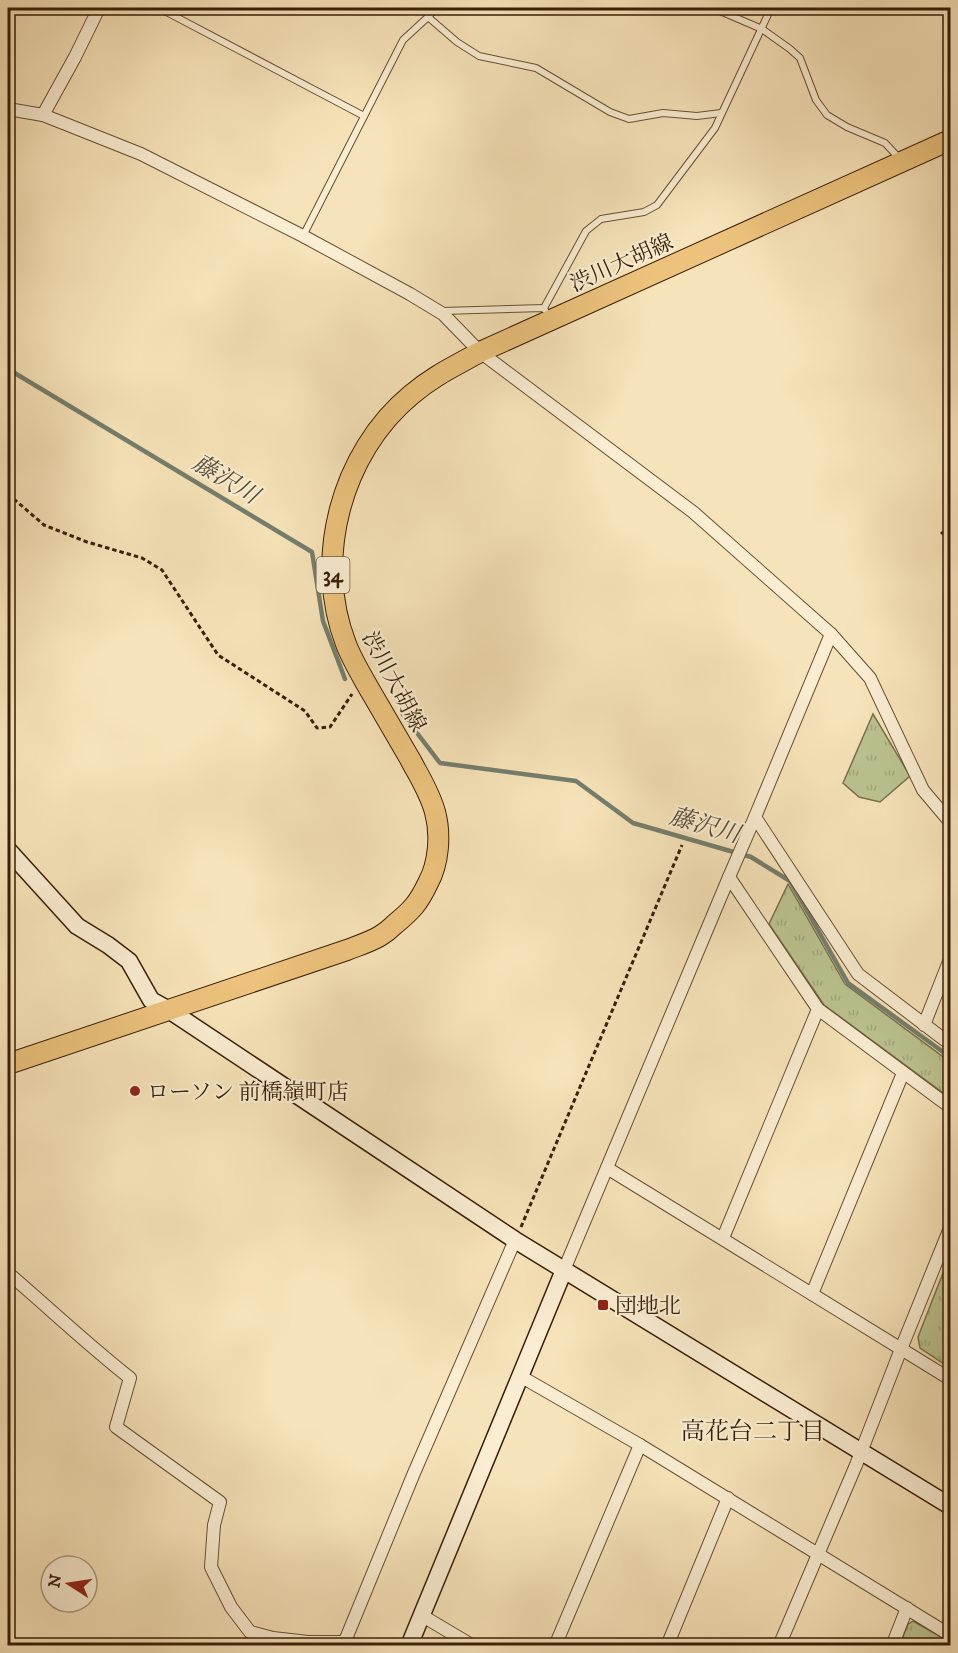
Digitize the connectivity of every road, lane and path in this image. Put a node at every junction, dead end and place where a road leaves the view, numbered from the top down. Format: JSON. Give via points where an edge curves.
{"nodes":[{"id":1,"x":99,"y":8,"type":"edge"},
{"id":2,"x":159,"y":8,"type":"edge"},
{"id":3,"x":436,"y":8,"type":"edge"},
{"id":4,"x":713,"y":8,"type":"edge"},
{"id":5,"x":771,"y":8,"type":"edge"},
{"id":6,"x":428,"y":17,"type":"junction"},
{"id":7,"x":762,"y":29,"type":"junction"},
{"id":8,"x":8,"y":110,"type":"edge"},
{"id":9,"x":722,"y":113,"type":"junction"},
{"id":10,"x":43,"y":115,"type":"junction"},
{"id":11,"x":364,"y":116,"type":"junction"},
{"id":12,"x":951,"y":140,"type":"edge"},
{"id":13,"x":903,"y":162,"type":"junction"},
{"id":14,"x":303,"y":236,"type":"junction"},
{"id":15,"x":438,"y":311,"type":"junction"},
{"id":16,"x":548,"y":314,"type":"junction"},
{"id":17,"x":480,"y":352,"type":"junction"},
{"id":18,"x":8,"y":494,"type":"edge"},
{"id":19,"x":941,"y":532,"type":"dead end"},
{"id":20,"x":951,"y":540,"type":"edge"},
{"id":21,"x":831,"y":634,"type":"junction"},
{"id":22,"x":363,"y":677,"type":"junction"},
{"id":23,"x":755,"y":817,"type":"junction"},
{"id":24,"x":951,"y":822,"type":"edge"},
{"id":25,"x":682,"y":845,"type":"dead end"},
{"id":26,"x":8,"y":850,"type":"edge"},
{"id":27,"x":729,"y":878,"type":"junction"},
{"id":28,"x":951,"y":959,"type":"edge"},
{"id":29,"x":818,"y":1009,"type":"junction"},
{"id":30,"x":169,"y":1010,"type":"junction"},
{"id":31,"x":924,"y":1025,"type":"junction"},
{"id":32,"x":951,"y":1044,"type":"edge"},
{"id":33,"x":8,"y":1064,"type":"edge"},
{"id":34,"x":903,"y":1072,"type":"junction"},
{"id":35,"x":951,"y":1107,"type":"edge"},
{"id":36,"x":607,"y":1168,"type":"junction"},
{"id":37,"x":951,"y":1228,"type":"edge"},
{"id":38,"x":723,"y":1238,"type":"junction"},
{"id":39,"x":515,"y":1240,"type":"junction"},
{"id":40,"x":564,"y":1270,"type":"junction"},
{"id":41,"x":8,"y":1274,"type":"edge"},
{"id":42,"x":812,"y":1294,"type":"junction"},
{"id":43,"x":901,"y":1349,"type":"junction"},
{"id":44,"x":520,"y":1376,"type":"junction"},
{"id":45,"x":951,"y":1378,"type":"edge"},
{"id":46,"x":639,"y":1445,"type":"junction"},
{"id":47,"x":861,"y":1452,"type":"junction"},
{"id":48,"x":728,"y":1498,"type":"junction"},
{"id":49,"x":951,"y":1506,"type":"edge"},
{"id":50,"x":818,"y":1553,"type":"junction"},
{"id":51,"x":907,"y":1608,"type":"junction"},
{"id":52,"x":421,"y":1615,"type":"junction"},
{"id":53,"x":951,"y":1635,"type":"edge"},
{"id":54,"x":346,"y":1644,"type":"edge"},
{"id":55,"x":409,"y":1646,"type":"edge"},
{"id":56,"x":473,"y":1646,"type":"edge"},
{"id":57,"x":555,"y":1646,"type":"edge"},
{"id":58,"x":667,"y":1646,"type":"edge"},
{"id":59,"x":779,"y":1646,"type":"edge"},
{"id":60,"x":892,"y":1646,"type":"edge"}],
"edges":[{"from":1,"to":10,"type":"street"},
{"from":2,"to":11,"type":"lane"},
{"from":3,"to":6,"type":"lane"},
{"from":4,"to":7,"type":"lane"},
{"from":5,"to":7,"type":"lane"},
{"from":6,"to":9,"type":"lane","via":[[479,56],[536,68],[629,119],[663,113]]},
{"from":6,"to":11,"type":"lane","via":[[403,40]]},
{"from":7,"to":9,"type":"lane"},
{"from":7,"to":13,"type":"lane","via":[[800,57],[816,100],[827,115],[885,143]]},
{"from":8,"to":10,"type":"street"},
{"from":9,"to":16,"type":"lane","via":[[657,205],[644,212],[601,219],[586,231]]},
{"from":10,"to":14,"type":"street","via":[[141,154]]},
{"from":11,"to":14,"type":"lane"},
{"from":12,"to":13,"type":"main road","name":"渋川大胡線","number":"34"},
{"from":13,"to":16,"type":"main road","name":"渋川大胡線","number":"34"},
{"from":14,"to":15,"type":"street"},
{"from":15,"to":16,"type":"lane"},
{"from":15,"to":17,"type":"street"},
{"from":16,"to":17,"type":"main road","name":"渋川大胡線","number":"34"},
{"from":17,"to":21,"type":"street","via":[[693,512]]},
{"from":17,"to":22,"type":"main road","name":"渋川大胡線","number":"34","via":[[436,376],[390,416],[364,450],[345,493],[334,539],[333,585],[339,624]]},
{"from":18,"to":22,"type":"path","via":[[44,525],[142,558],[162,570],[218,655],[305,711],[317,729],[330,727]]},
{"from":19,"to":20,"type":"path"},
{"from":21,"to":23,"type":"street"},
{"from":21,"to":24,"type":"street","via":[[870,678],[923,790]]},
{"from":22,"to":30,"type":"main road","name":"渋川大胡線","number":"34","via":[[436,814],[438,851],[432,877],[422,895],[412,910],[380,936]]},
{"from":23,"to":27,"type":"street"},
{"from":23,"to":31,"type":"street","via":[[858,974]]},
{"from":25,"to":39,"type":"path"},
{"from":26,"to":30,"type":"street","via":[[77,926],[129,961],[151,1000]]},
{"from":27,"to":29,"type":"street"},
{"from":27,"to":36,"type":"street"},
{"from":28,"to":31,"type":"street"},
{"from":29,"to":34,"type":"street"},
{"from":29,"to":38,"type":"street"},
{"from":30,"to":33,"type":"main road","name":"渋川大胡線","number":"34"},
{"from":30,"to":39,"type":"street"},
{"from":31,"to":32,"type":"street"},
{"from":34,"to":35,"type":"street"},
{"from":34,"to":42,"type":"street"},
{"from":36,"to":38,"type":"street"},
{"from":36,"to":40,"type":"street"},
{"from":37,"to":43,"type":"street"},
{"from":38,"to":42,"type":"street"},
{"from":39,"to":40,"type":"street"},
{"from":39,"to":54,"type":"street","via":[[414,1473]]},
{"from":40,"to":44,"type":"street"},
{"from":40,"to":47,"type":"street"},
{"from":41,"to":54,"type":"street","via":[[130,1378],[116,1427],[220,1502],[211,1567],[231,1607],[250,1632],[273,1638]]},
{"from":42,"to":43,"type":"street"},
{"from":43,"to":45,"type":"street"},
{"from":43,"to":47,"type":"street"},
{"from":44,"to":46,"type":"street"},
{"from":44,"to":52,"type":"street"},
{"from":46,"to":48,"type":"street"},
{"from":46,"to":57,"type":"street"},
{"from":47,"to":49,"type":"street"},
{"from":47,"to":50,"type":"street"},
{"from":48,"to":50,"type":"street"},
{"from":48,"to":58,"type":"street"},
{"from":50,"to":51,"type":"street"},
{"from":50,"to":59,"type":"street"},
{"from":51,"to":53,"type":"street"},
{"from":51,"to":60,"type":"street"},
{"from":52,"to":55,"type":"street"},
{"from":52,"to":56,"type":"street"}]}
